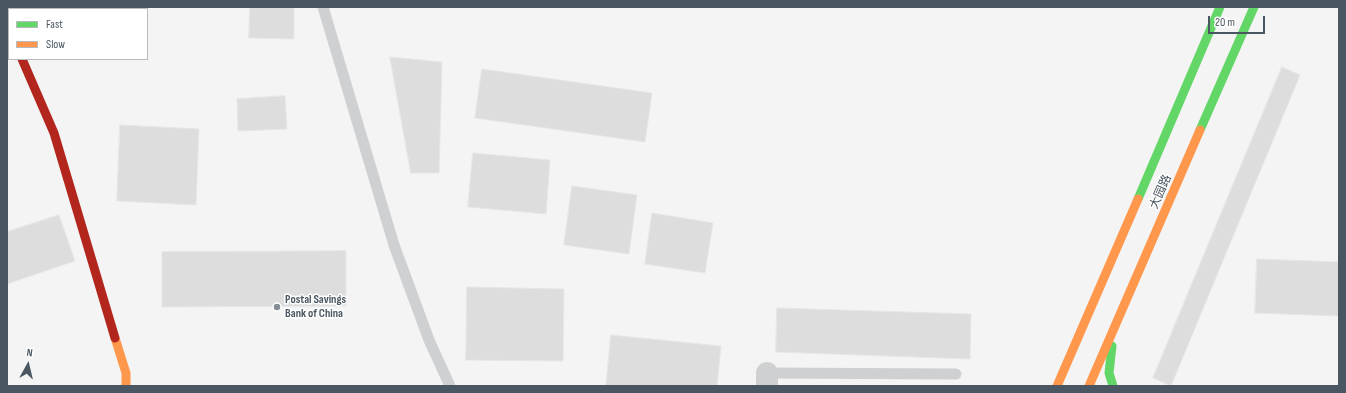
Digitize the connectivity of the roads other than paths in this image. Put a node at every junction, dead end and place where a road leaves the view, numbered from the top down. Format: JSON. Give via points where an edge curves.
{"nodes":[{"id":1,"x":323,"y":7,"type":"edge"},
{"id":2,"x":1220,"y":7,"type":"edge"},
{"id":3,"x":1254,"y":7,"type":"edge"},
{"id":4,"x":22,"y":60,"type":"edge"},
{"id":5,"x":1114,"y":329,"type":"junction"},
{"id":6,"x":956,"y":374,"type":"dead end"},
{"id":7,"x":767,"y":379,"type":"edge"},
{"id":8,"x":126,"y":386,"type":"edge"},
{"id":9,"x":450,"y":386,"type":"edge"},
{"id":10,"x":1057,"y":386,"type":"edge"},
{"id":11,"x":1089,"y":386,"type":"edge"},
{"id":12,"x":1114,"y":386,"type":"edge"}],
"edges":[{"from":1,"to":9,"type":"lane","via":[[394,245],[429,340]]},
{"from":2,"to":10,"type":"main road","name":"大园路"},
{"from":3,"to":5,"type":"main road","name":"大园路"},
{"from":4,"to":8,"type":"main road","via":[[54,133],[126,373]]},
{"from":5,"to":11,"type":"main road","name":"大园路"},
{"from":5,"to":12,"type":"main road","via":[[1109,373]]},
{"from":6,"to":7,"type":"lane"}]}
